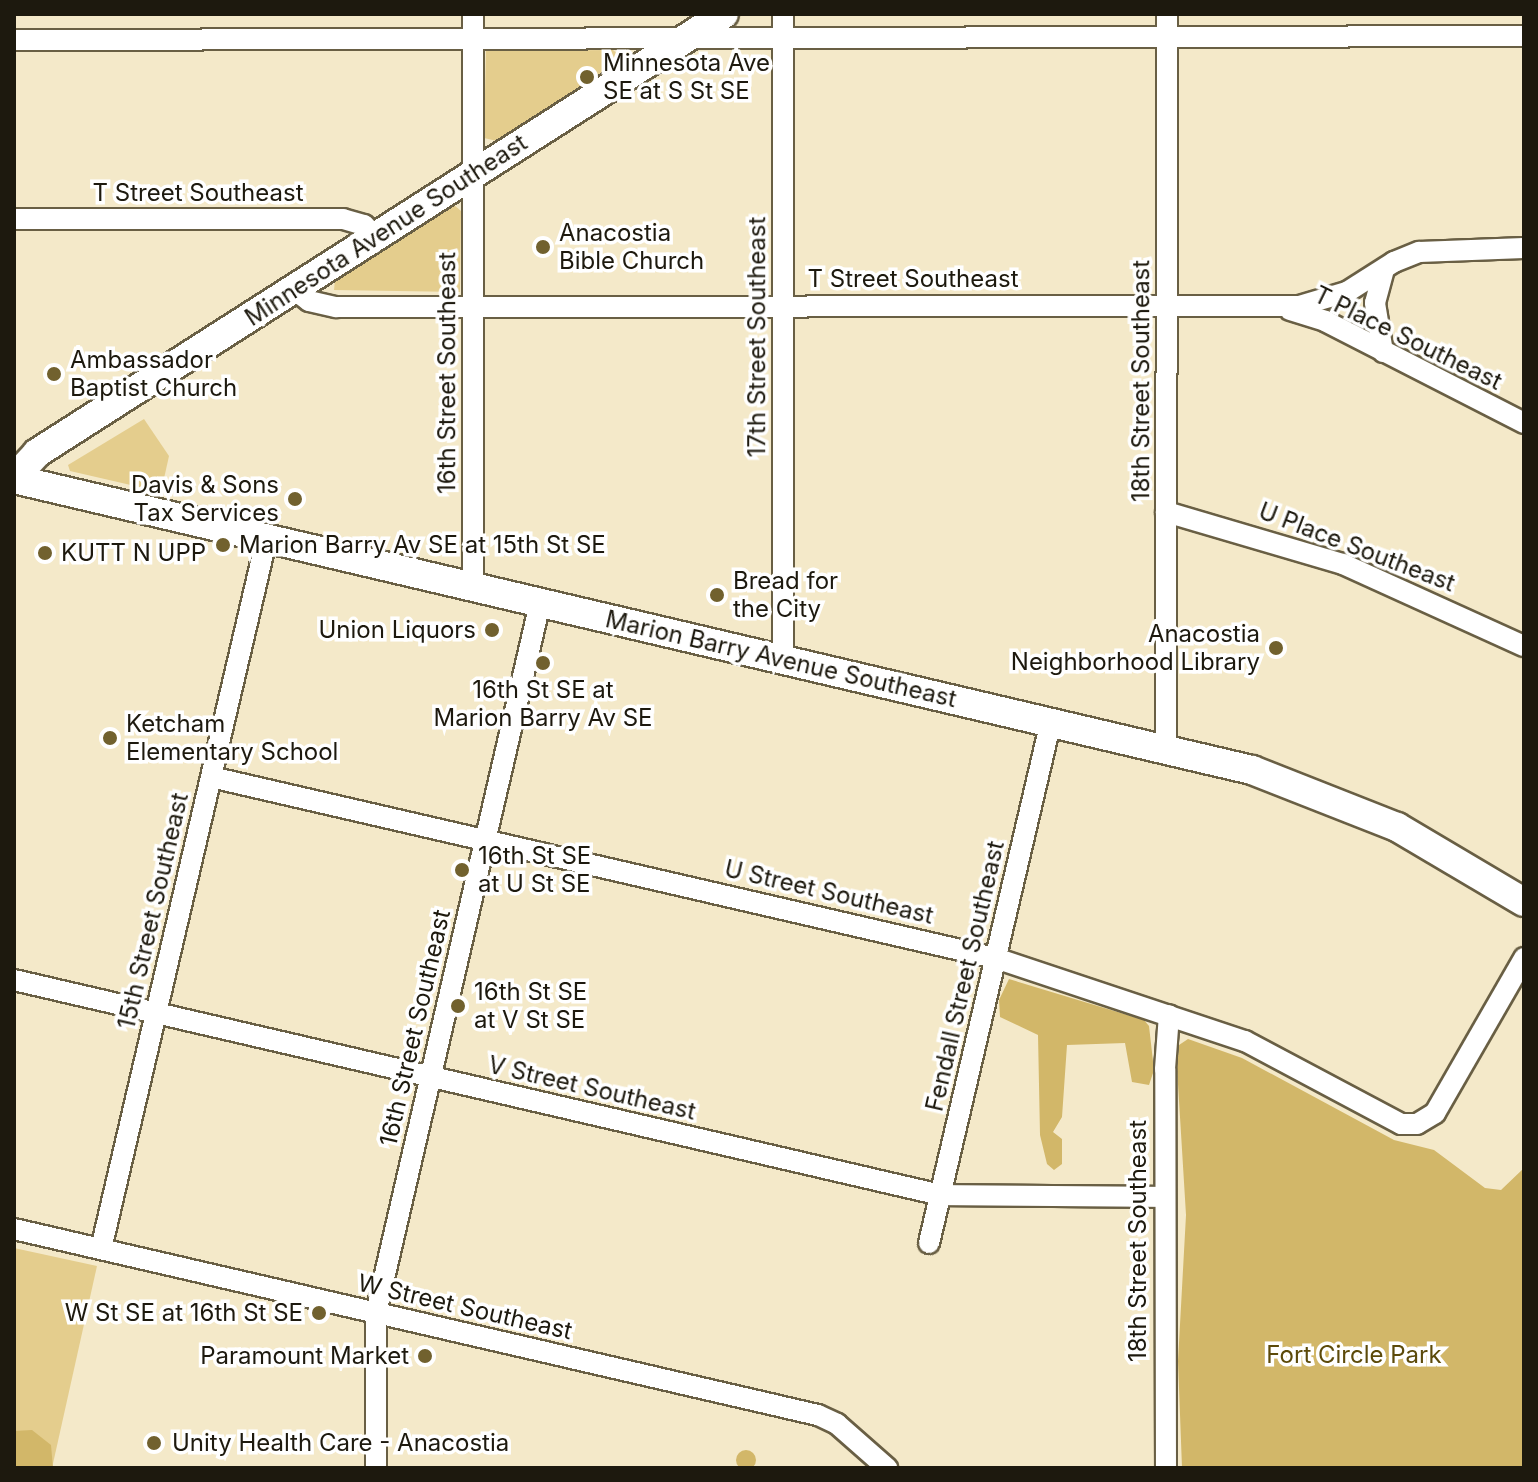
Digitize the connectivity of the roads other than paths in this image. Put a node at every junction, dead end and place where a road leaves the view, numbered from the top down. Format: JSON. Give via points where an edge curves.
{"nodes":[{"id":1,"x":473,"y":14,"type":"edge"},
{"id":2,"x":724,"y":14,"type":"edge"},
{"id":3,"x":783,"y":14,"type":"edge"},
{"id":4,"x":1167,"y":14,"type":"edge"},
{"id":5,"x":1524,"y":36,"type":"edge"},
{"id":6,"x":1167,"y":37,"type":"junction"},
{"id":7,"x":783,"y":38,"type":"junction"},
{"id":8,"x":473,"y":39,"type":"junction"},
{"id":9,"x":685,"y":39,"type":"junction"},
{"id":10,"x":14,"y":40,"type":"edge"},
{"id":11,"x":473,"y":173,"type":"junction"},
{"id":12,"x":14,"y":219,"type":"edge"},
{"id":13,"x":376,"y":237,"type":"junction"},
{"id":14,"x":1524,"y":248,"type":"edge"},
{"id":15,"x":1384,"y":269,"type":"junction"},
{"id":16,"x":295,"y":290,"type":"junction"},
{"id":17,"x":1167,"y":305,"type":"junction"},
{"id":18,"x":473,"y":306,"type":"junction"},
{"id":19,"x":783,"y":306,"type":"junction"},
{"id":20,"x":1268,"y":306,"type":"junction"},
{"id":21,"x":1383,"y":352,"type":"junction"},
{"id":22,"x":1524,"y":423,"type":"edge"},
{"id":23,"x":14,"y":479,"type":"edge"},
{"id":24,"x":1166,"y":512,"type":"junction"},
{"id":25,"x":267,"y":537,"type":"junction"},
{"id":26,"x":473,"y":587,"type":"junction"},
{"id":27,"x":540,"y":603,"type":"junction"},
{"id":28,"x":1524,"y":646,"type":"edge"},
{"id":29,"x":783,"y":659,"type":"junction"},
{"id":30,"x":1051,"y":721,"type":"junction"},
{"id":31,"x":1166,"y":748,"type":"junction"},
{"id":32,"x":211,"y":777,"type":"junction"},
{"id":33,"x":486,"y":840,"type":"junction"},
{"id":34,"x":1524,"y":902,"type":"edge"},
{"id":35,"x":995,"y":958,"type":"junction"},
{"id":36,"x":1524,"y":958,"type":"edge"},
{"id":37,"x":14,"y":980,"type":"edge"},
{"id":38,"x":156,"y":1013,"type":"junction"},
{"id":39,"x":1169,"y":1015,"type":"junction"},
{"id":40,"x":430,"y":1076,"type":"junction"},
{"id":41,"x":941,"y":1195,"type":"junction"},
{"id":42,"x":1164,"y":1197,"type":"junction"},
{"id":43,"x":14,"y":1229,"type":"edge"},
{"id":44,"x":929,"y":1243,"type":"dead end"},
{"id":45,"x":101,"y":1249,"type":"junction"},
{"id":46,"x":376,"y":1313,"type":"junction"},
{"id":47,"x":376,"y":1468,"type":"edge"},
{"id":48,"x":887,"y":1468,"type":"edge"},
{"id":49,"x":1166,"y":1468,"type":"edge"}],
"edges":[{"from":1,"to":8,"type":"street","name":"16th Street Southeast"},
{"from":2,"to":9,"type":"main road","name":"Minnesota Avenue Southeast"},
{"from":3,"to":7,"type":"street","name":"17th Street Southeast"},
{"from":4,"to":6,"type":"street","name":"18th Street Southeast"},
{"from":5,"to":6,"type":"street"},
{"from":6,"to":7,"type":"street"},
{"from":6,"to":17,"type":"street","name":"18th Street Southeast"},
{"from":7,"to":9,"type":"street"},
{"from":7,"to":19,"type":"street","name":"17th Street Southeast"},
{"from":8,"to":9,"type":"street"},
{"from":8,"to":10,"type":"street"},
{"from":8,"to":11,"type":"street","name":"16th Street Southeast"},
{"from":9,"to":11,"type":"main road","name":"Minnesota Avenue Southeast"},
{"from":11,"to":13,"type":"main road","name":"Minnesota Avenue Southeast"},
{"from":11,"to":18,"type":"street","name":"16th Street Southeast"},
{"from":12,"to":13,"type":"street","name":"T Street Southeast","via":[[343,219],[364,225]]},
{"from":13,"to":16,"type":"main road","name":"Minnesota Avenue Southeast"},
{"from":14,"to":15,"type":"street","name":"T Street Southeast","via":[[1438,248]]},
{"from":15,"to":20,"type":"street","name":"T Street Southeast","via":[[1326,301]]},
{"from":15,"to":21,"type":"street","via":[[1376,283],[1375,303]]},
{"from":16,"to":18,"type":"street","name":"T Street Southeast","via":[[327,307]]},
{"from":16,"to":23,"type":"main road","name":"Minnesota Avenue Southeast","via":[[37,453]]},
{"from":17,"to":19,"type":"street","name":"T Street Southeast"},
{"from":17,"to":20,"type":"street","name":"T Street Southeast"},
{"from":17,"to":24,"type":"street","name":"18th Street Southeast"},
{"from":18,"to":19,"type":"street","name":"T Street Southeast"},
{"from":18,"to":26,"type":"street","name":"16th Street Southeast"},
{"from":19,"to":29,"type":"street","name":"17th Street Southeast"},
{"from":20,"to":21,"type":"street","name":"T Place Southeast","via":[[1325,321]]},
{"from":21,"to":22,"type":"street","name":"T Place Southeast"},
{"from":23,"to":25,"type":"main road","name":"Marion Barry Avenue Southeast"},
{"from":24,"to":28,"type":"street","name":"U Place Southeast","via":[[1343,564]]},
{"from":24,"to":31,"type":"street","name":"18th Street Southeast"},
{"from":25,"to":26,"type":"main road","name":"Marion Barry Avenue Southeast"},
{"from":25,"to":32,"type":"street","name":"15th Street Southeast"},
{"from":26,"to":27,"type":"main road","name":"Marion Barry Avenue Southeast"},
{"from":27,"to":29,"type":"main road","name":"Marion Barry Avenue Southeast"},
{"from":27,"to":33,"type":"street","name":"16th Street Southeast"},
{"from":29,"to":30,"type":"main road","name":"Marion Barry Avenue Southeast"},
{"from":30,"to":31,"type":"main road","name":"Marion Barry Avenue Southeast"},
{"from":30,"to":35,"type":"street","name":"Fendall Street Southeast"},
{"from":31,"to":34,"type":"main road","name":"Marion Barry Avenue Southeast","via":[[1279,777],[1374,816]]},
{"from":32,"to":33,"type":"street","name":"U Street Southeast"},
{"from":32,"to":38,"type":"street","name":"15th Street Southeast"},
{"from":33,"to":35,"type":"street","name":"U Street Southeast"},
{"from":33,"to":40,"type":"street","name":"16th Street Southeast"},
{"from":35,"to":39,"type":"street","name":"U Street Southeast"},
{"from":35,"to":41,"type":"street","name":"Fendall Street Southeast"},
{"from":36,"to":39,"type":"street","name":"U Street Southeast","via":[[1435,1113],[1412,1124],[1262,1049]]},
{"from":37,"to":38,"type":"street","name":"V Street Southeast"},
{"from":38,"to":40,"type":"street","name":"V Street Southeast"},
{"from":38,"to":45,"type":"street","name":"15th Street Southeast"},
{"from":39,"to":42,"type":"street","name":"18th Street Southeast"},
{"from":40,"to":41,"type":"street","name":"V Street Southeast"},
{"from":40,"to":46,"type":"street","name":"16th Street Southeast"},
{"from":41,"to":42,"type":"street","name":"V Street Southeast"},
{"from":41,"to":44,"type":"street","name":"Fendall Street Southeast"},
{"from":42,"to":49,"type":"street","name":"18th Street Southeast"},
{"from":43,"to":45,"type":"street","name":"W Street Southeast"},
{"from":45,"to":46,"type":"street","name":"W Street Southeast"},
{"from":46,"to":47,"type":"street","name":"16th Street Southeast"},
{"from":46,"to":48,"type":"street","name":"W Street Southeast","via":[[818,1415],[837,1424]]}]}
